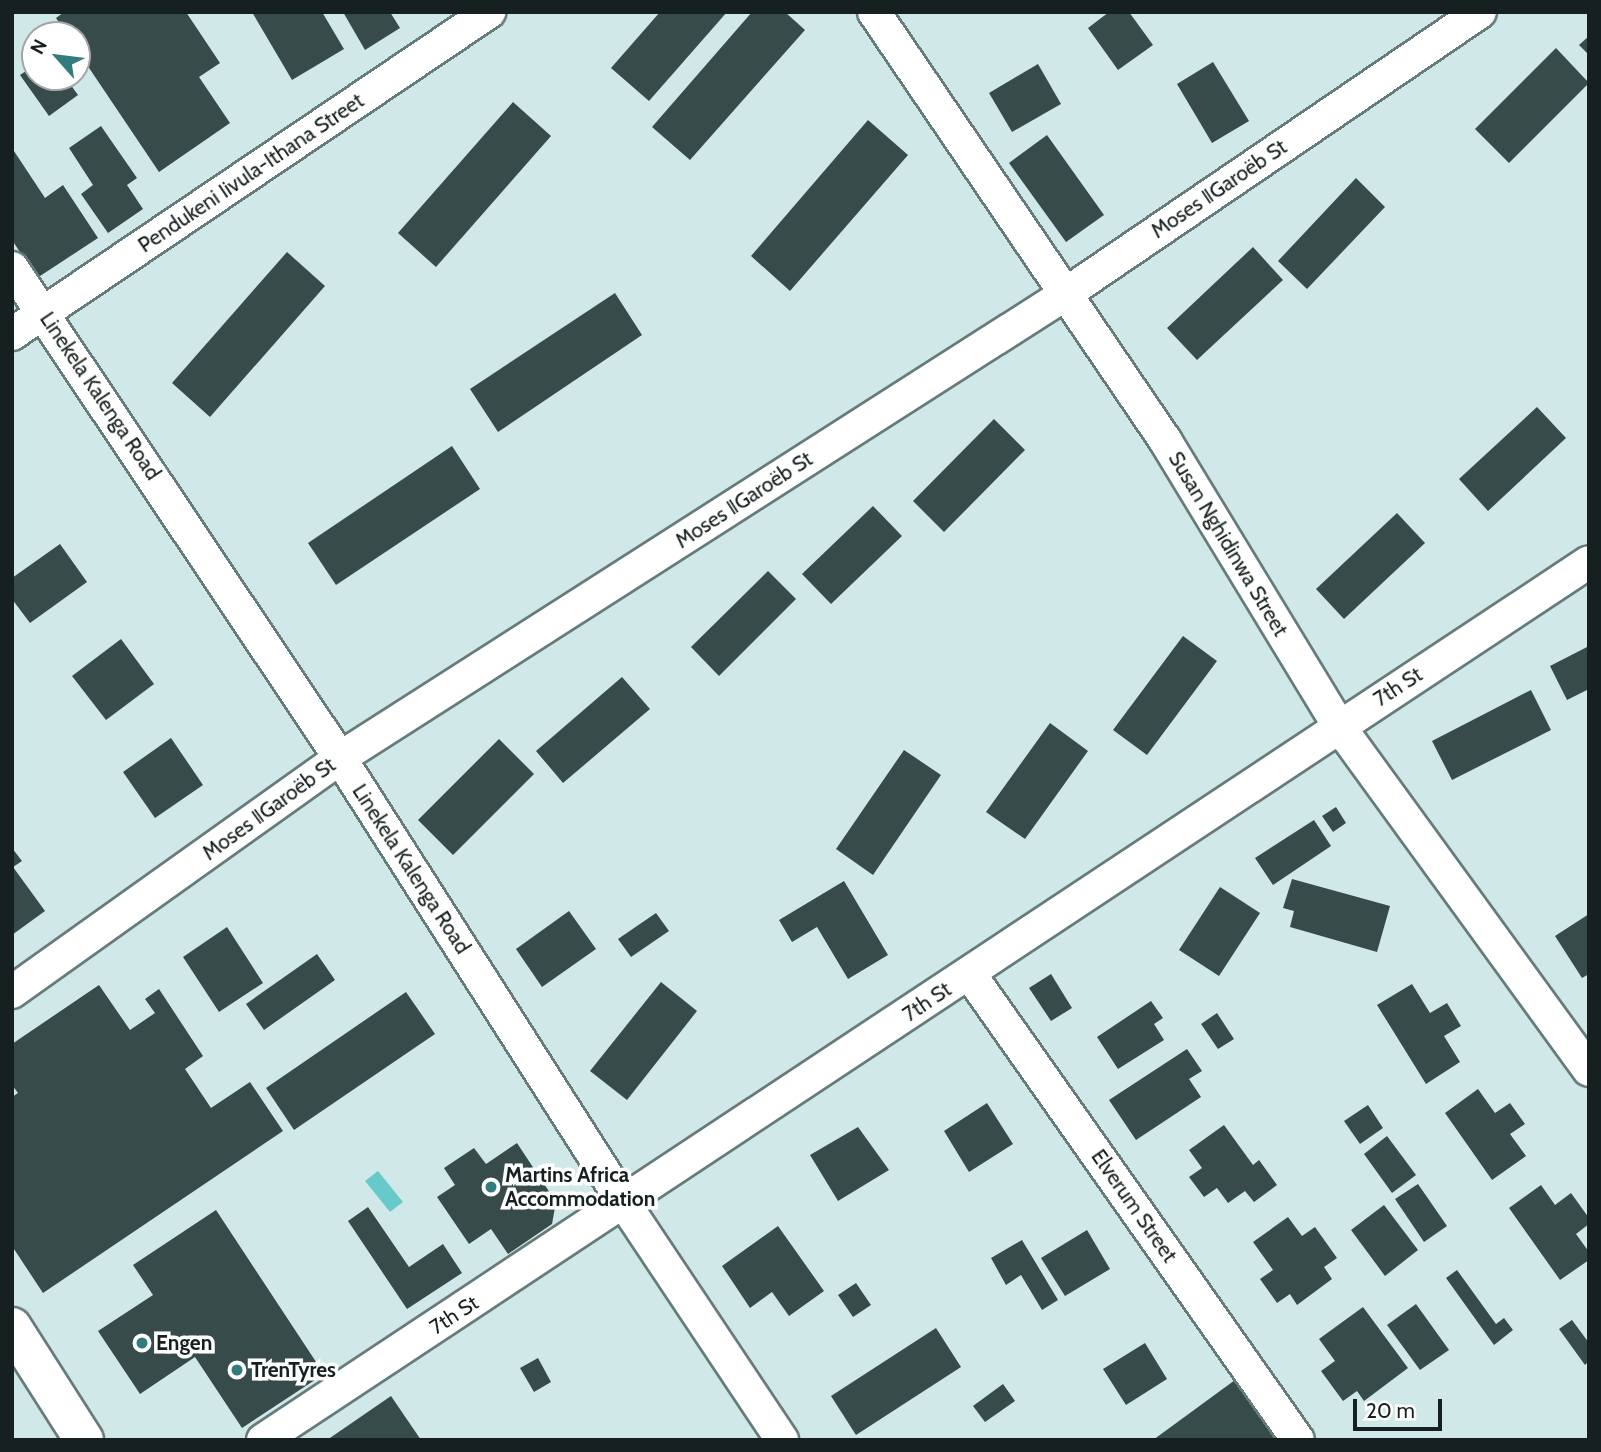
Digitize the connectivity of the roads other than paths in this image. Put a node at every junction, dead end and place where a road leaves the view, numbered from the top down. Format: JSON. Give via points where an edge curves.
{"nodes":[{"id":1,"x":489,"y":12,"type":"edge"},
{"id":2,"x":874,"y":12,"type":"edge"},
{"id":3,"x":1480,"y":12,"type":"edge"},
{"id":4,"x":12,"y":268,"type":"edge"},
{"id":5,"x":1064,"y":295,"type":"junction"},
{"id":6,"x":44,"y":312,"type":"junction"},
{"id":7,"x":12,"y":334,"type":"edge"},
{"id":8,"x":1589,"y":562,"type":"edge"},
{"id":9,"x":1339,"y":726,"type":"junction"},
{"id":10,"x":340,"y":758,"type":"junction"},
{"id":11,"x":970,"y":973,"type":"junction"},
{"id":12,"x":12,"y":992,"type":"edge"},
{"id":13,"x":1589,"y":1070,"type":"edge"},
{"id":14,"x":624,"y":1203,"type":"junction"},
{"id":15,"x":12,"y":1327,"type":"edge"},
{"id":16,"x":84,"y":1440,"type":"edge"},
{"id":17,"x":263,"y":1440,"type":"edge"},
{"id":18,"x":782,"y":1440,"type":"edge"},
{"id":19,"x":1298,"y":1440,"type":"edge"}],
"edges":[{"from":1,"to":6,"type":"street","name":"Pendukeni Iivula-Ithana Street"},
{"from":2,"to":5,"type":"street","name":"Susan Nghidinwa Street"},
{"from":3,"to":5,"type":"street","name":"Moses ǁGaroëb St"},
{"from":4,"to":6,"type":"street","name":"Linekela Kalenga Road"},
{"from":5,"to":9,"type":"street","name":"Susan Nghidinwa Street","via":[[1165,440]]},
{"from":5,"to":10,"type":"street","name":"Moses ǁGaroëb St"},
{"from":6,"to":7,"type":"street","name":"Pendukeni Iivula-Ithana Street"},
{"from":6,"to":10,"type":"street","name":"Linekela Kalenga Road"},
{"from":8,"to":9,"type":"street","name":"7th St"},
{"from":9,"to":11,"type":"street","name":"7th St"},
{"from":9,"to":13,"type":"street","name":"Susan Nghidinwa Street"},
{"from":10,"to":12,"type":"street","name":"Moses ǁGaroëb St"},
{"from":10,"to":14,"type":"street","name":"Linekela Kalenga Road"},
{"from":11,"to":14,"type":"street","name":"7th St"},
{"from":11,"to":19,"type":"street","name":"Elverum Street"},
{"from":14,"to":17,"type":"street","name":"7th St"},
{"from":14,"to":18,"type":"street","name":"Linekela Kalenga Road"},
{"from":15,"to":16,"type":"highway"}]}
